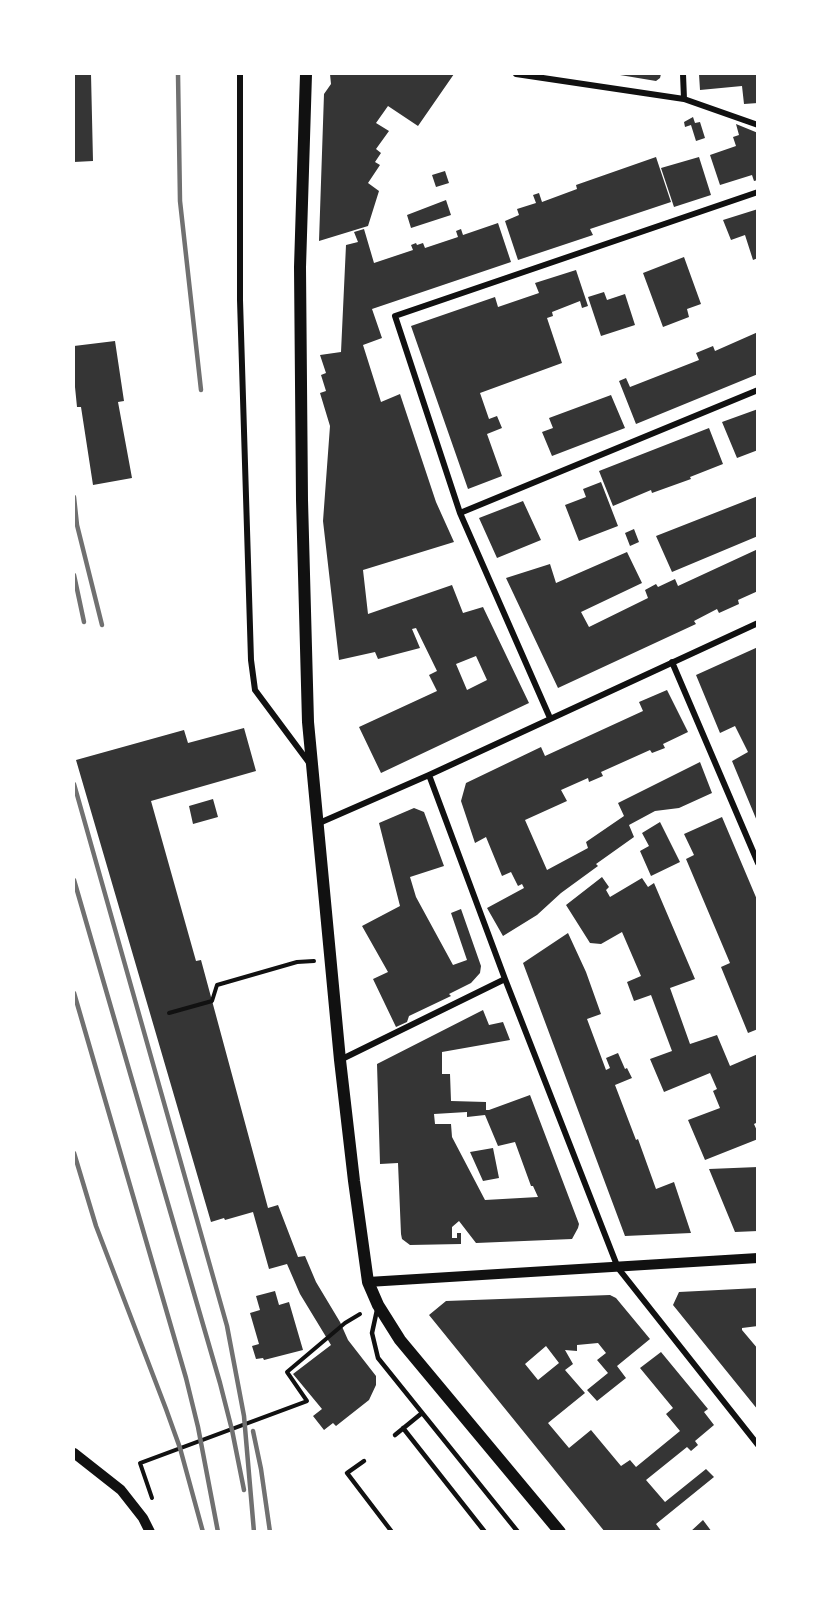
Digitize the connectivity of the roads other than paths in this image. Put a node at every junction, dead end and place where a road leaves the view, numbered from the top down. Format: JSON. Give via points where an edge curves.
{"nodes":[{"id":1,"x":240,"y":74,"type":"edge"},
{"id":2,"x":306,"y":74,"type":"edge"},
{"id":3,"x":516,"y":74,"type":"edge"},
{"id":4,"x":683,"y":74,"type":"edge"},
{"id":5,"x":684,"y":99,"type":"junction"},
{"id":6,"x":758,"y":125,"type":"edge"},
{"id":7,"x":758,"y":192,"type":"edge"},
{"id":8,"x":758,"y":390,"type":"edge"},
{"id":9,"x":460,"y":513,"type":"junction"},
{"id":10,"x":758,"y":623,"type":"edge"},
{"id":11,"x":672,"y":662,"type":"junction"},
{"id":12,"x":550,"y":718,"type":"junction"},
{"id":13,"x":312,"y":767,"type":"junction"},
{"id":14,"x":429,"y":776,"type":"junction"},
{"id":15,"x":317,"y":824,"type":"junction"},
{"id":16,"x":758,"y":863,"type":"edge"},
{"id":17,"x":505,"y":979,"type":"junction"},
{"id":18,"x":340,"y":1060,"type":"junction"},
{"id":19,"x":758,"y":1258,"type":"edge"},
{"id":20,"x":618,"y":1268,"type":"junction"},
{"id":21,"x":369,"y":1282,"type":"junction"},
{"id":22,"x":378,"y":1305,"type":"junction"},
{"id":23,"x":422,"y":1413,"type":"junction"},
{"id":24,"x":403,"y":1428,"type":"junction"},
{"id":25,"x":395,"y":1435,"type":"dead end"},
{"id":26,"x":758,"y":1445,"type":"edge"},
{"id":27,"x":74,"y":1453,"type":"edge"},
{"id":28,"x":364,"y":1461,"type":"dead end"},
{"id":29,"x":150,"y":1532,"type":"edge"},
{"id":30,"x":392,"y":1532,"type":"edge"},
{"id":31,"x":486,"y":1532,"type":"edge"},
{"id":32,"x":518,"y":1532,"type":"edge"},
{"id":33,"x":561,"y":1532,"type":"edge"}],
"edges":[{"from":1,"to":13,"type":"street","via":[[240,300],[251,660],[255,690]]},
{"from":2,"to":13,"type":"main road","via":[[300,267],[302,500]]},
{"from":3,"to":5,"type":"street"},
{"from":4,"to":5,"type":"street"},
{"from":5,"to":6,"type":"street"},
{"from":7,"to":9,"type":"street","via":[[394,316]]},
{"from":8,"to":9,"type":"street"},
{"from":9,"to":12,"type":"street"},
{"from":10,"to":11,"type":"street"},
{"from":11,"to":12,"type":"street"},
{"from":11,"to":16,"type":"street"},
{"from":12,"to":14,"type":"street"},
{"from":13,"to":15,"type":"main road"},
{"from":14,"to":15,"type":"street"},
{"from":14,"to":17,"type":"street"},
{"from":15,"to":18,"type":"main road"},
{"from":17,"to":18,"type":"street"},
{"from":17,"to":20,"type":"street"},
{"from":18,"to":21,"type":"main road"},
{"from":19,"to":20,"type":"street"},
{"from":20,"to":21,"type":"street"},
{"from":20,"to":26,"type":"street"},
{"from":21,"to":22,"type":"main road"},
{"from":22,"to":23,"type":"lane","via":[[372,1333],[378,1358]]},
{"from":22,"to":33,"type":"main road","via":[[400,1340]]},
{"from":23,"to":24,"type":"lane"},
{"from":23,"to":32,"type":"lane"},
{"from":24,"to":25,"type":"lane"},
{"from":24,"to":31,"type":"lane"},
{"from":27,"to":29,"type":"street","via":[[121,1490],[144,1518]]},
{"from":28,"to":30,"type":"lane","via":[[347,1473]]}]}
